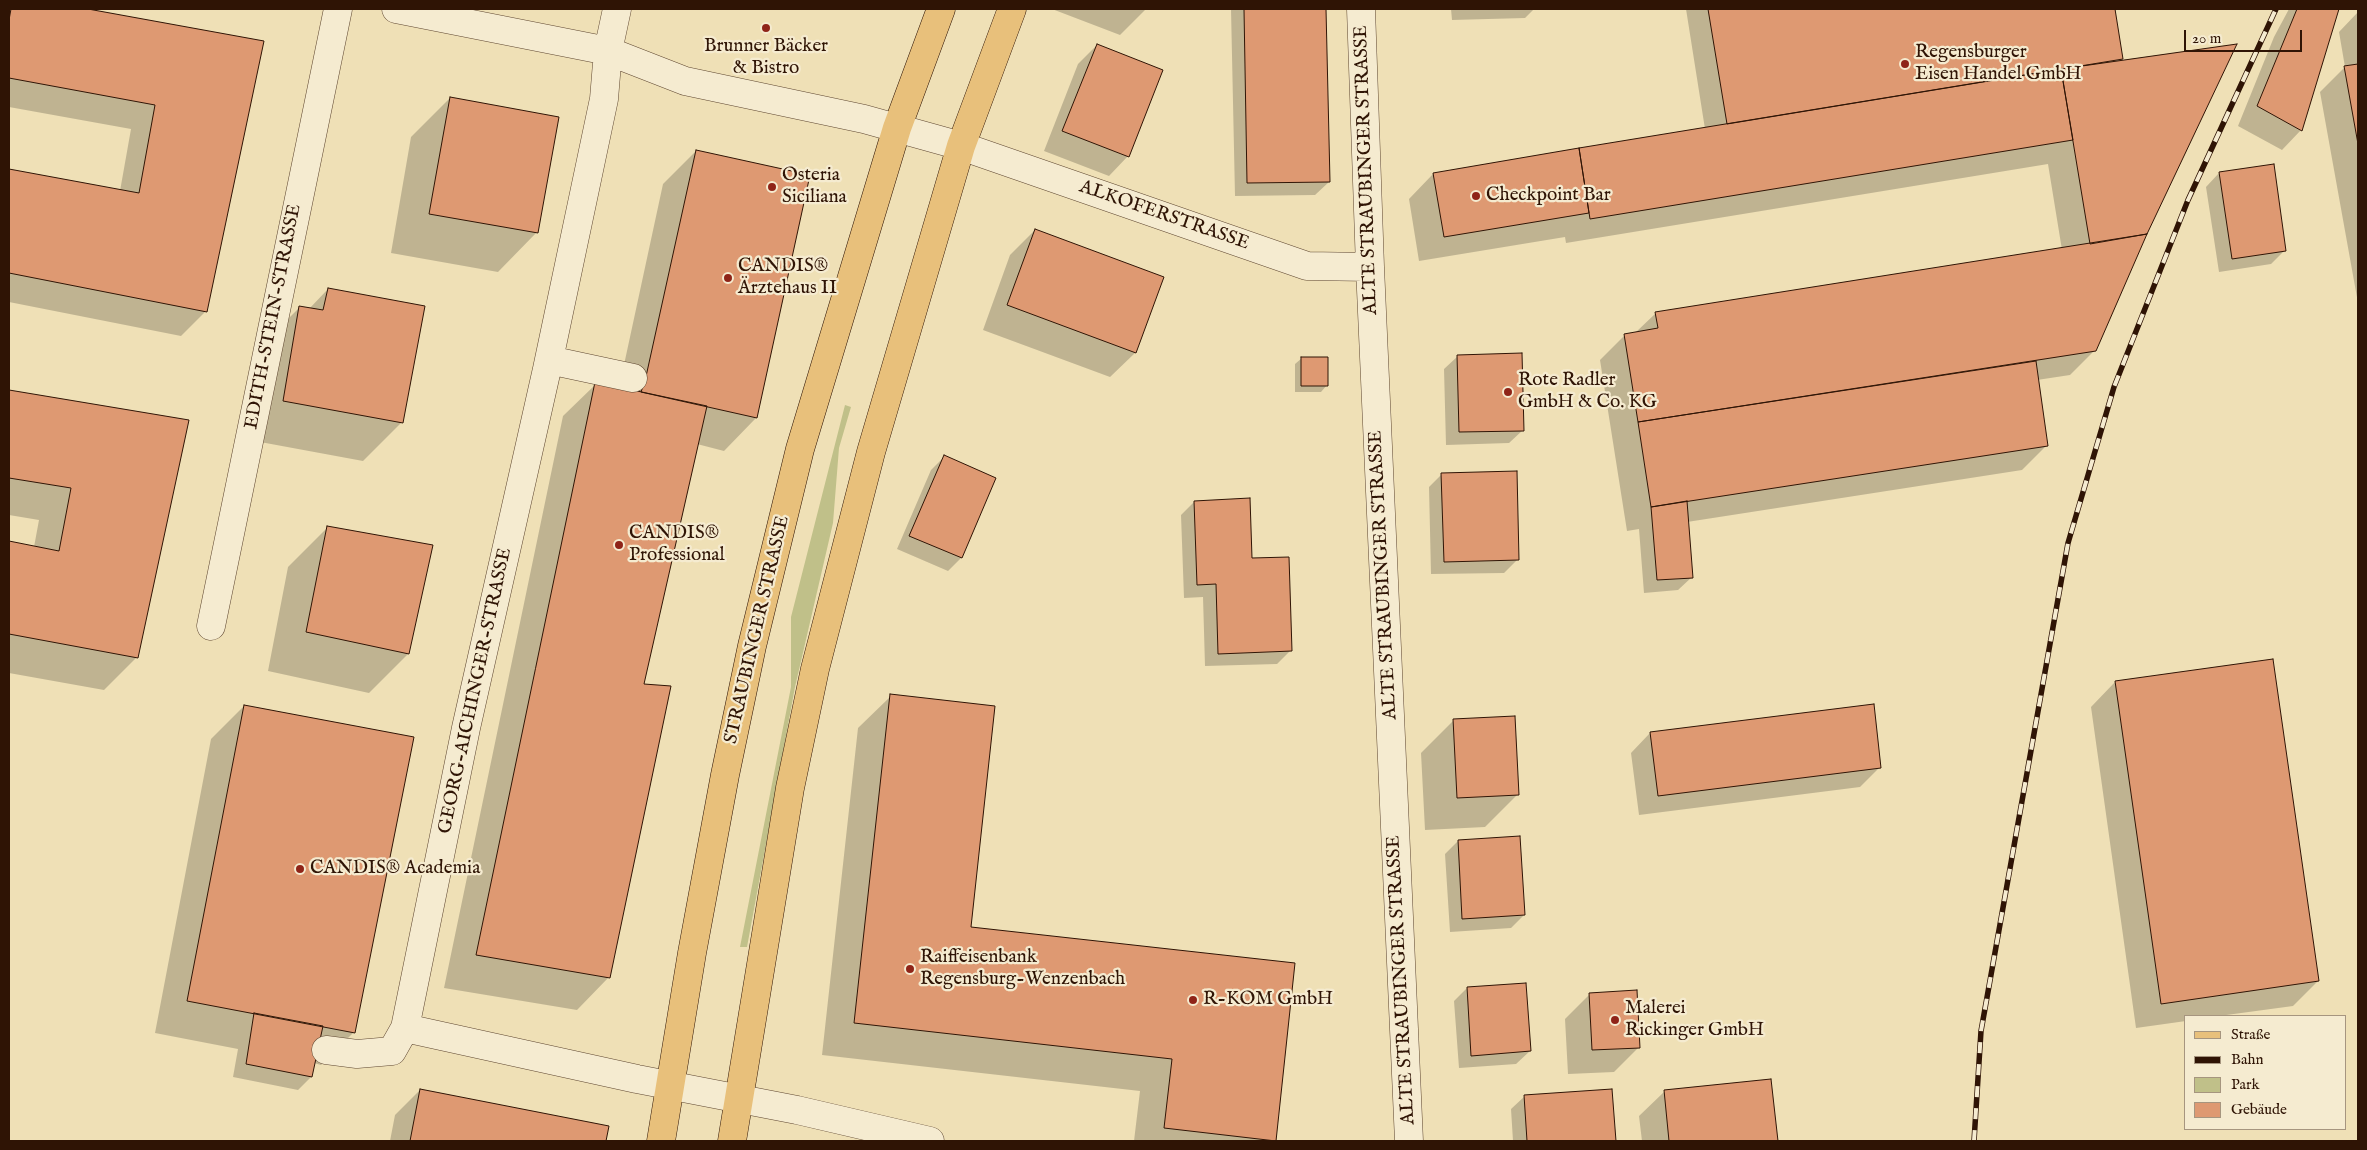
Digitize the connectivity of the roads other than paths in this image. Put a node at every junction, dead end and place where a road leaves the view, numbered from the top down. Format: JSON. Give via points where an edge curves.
{"nodes":[{"id":1,"x":338,"y":9,"type":"edge"},
{"id":2,"x":396,"y":9,"type":"edge"},
{"id":3,"x":616,"y":9,"type":"edge"},
{"id":4,"x":941,"y":9,"type":"edge"},
{"id":5,"x":1012,"y":9,"type":"edge"},
{"id":6,"x":1361,"y":9,"type":"edge"},
{"id":7,"x":608,"y":50,"type":"junction"},
{"id":8,"x":897,"y":128,"type":"junction"},
{"id":9,"x":961,"y":146,"type":"junction"},
{"id":10,"x":1370,"y":267,"type":"junction"},
{"id":11,"x":549,"y":360,"type":"junction"},
{"id":12,"x":632,"y":378,"type":"dead end"},
{"id":13,"x":211,"y":626,"type":"dead end"},
{"id":14,"x":405,"y":1028,"type":"junction"},
{"id":15,"x":326,"y":1050,"type":"dead end"},
{"id":16,"x":670,"y":1085,"type":"junction"},
{"id":17,"x":739,"y":1098,"type":"junction"},
{"id":18,"x":661,"y":1141,"type":"edge"},
{"id":19,"x":732,"y":1141,"type":"edge"},
{"id":20,"x":930,"y":1141,"type":"edge"},
{"id":21,"x":1409,"y":1141,"type":"edge"}],
"edges":[{"from":1,"to":13,"type":"street","name":"EDITH-STEIN-STRASSE"},
{"from":2,"to":7,"type":"street"},
{"from":3,"to":7,"type":"street"},
{"from":4,"to":8,"type":"main road","name":"STRAUBINGER STRASSE"},
{"from":5,"to":9,"type":"main road"},
{"from":6,"to":10,"type":"street","name":"ALTE STRAUBINGER STRASSE"},
{"from":7,"to":8,"type":"street","via":[[685,81]]},
{"from":7,"to":11,"type":"street","name":"GEORG-AICHINGER-STRASSE","via":[[604,98]]},
{"from":8,"to":9,"type":"street"},
{"from":8,"to":16,"type":"main road","name":"STRAUBINGER STRASSE","via":[[800,449],[752,646]]},
{"from":9,"to":10,"type":"street","name":"ALKOFERSTRASSE","via":[[1307,266]]},
{"from":9,"to":17,"type":"main road","via":[[870,452],[816,669],[790,788]]},
{"from":10,"to":21,"type":"street","name":"ALTE STRAUBINGER STRASSE"},
{"from":11,"to":12,"type":"street"},
{"from":11,"to":14,"type":"street","name":"GEORG-AICHINGER-STRASSE","via":[[466,728]]},
{"from":14,"to":15,"type":"street","name":"GEORG-AICHINGER-STRASSE","via":[[392,1051],[357,1054]]},
{"from":14,"to":16,"type":"street"},
{"from":16,"to":17,"type":"street"},
{"from":16,"to":18,"type":"main road","name":"STRAUBINGER STRASSE"},
{"from":17,"to":19,"type":"main road"},
{"from":17,"to":20,"type":"street"}]}
